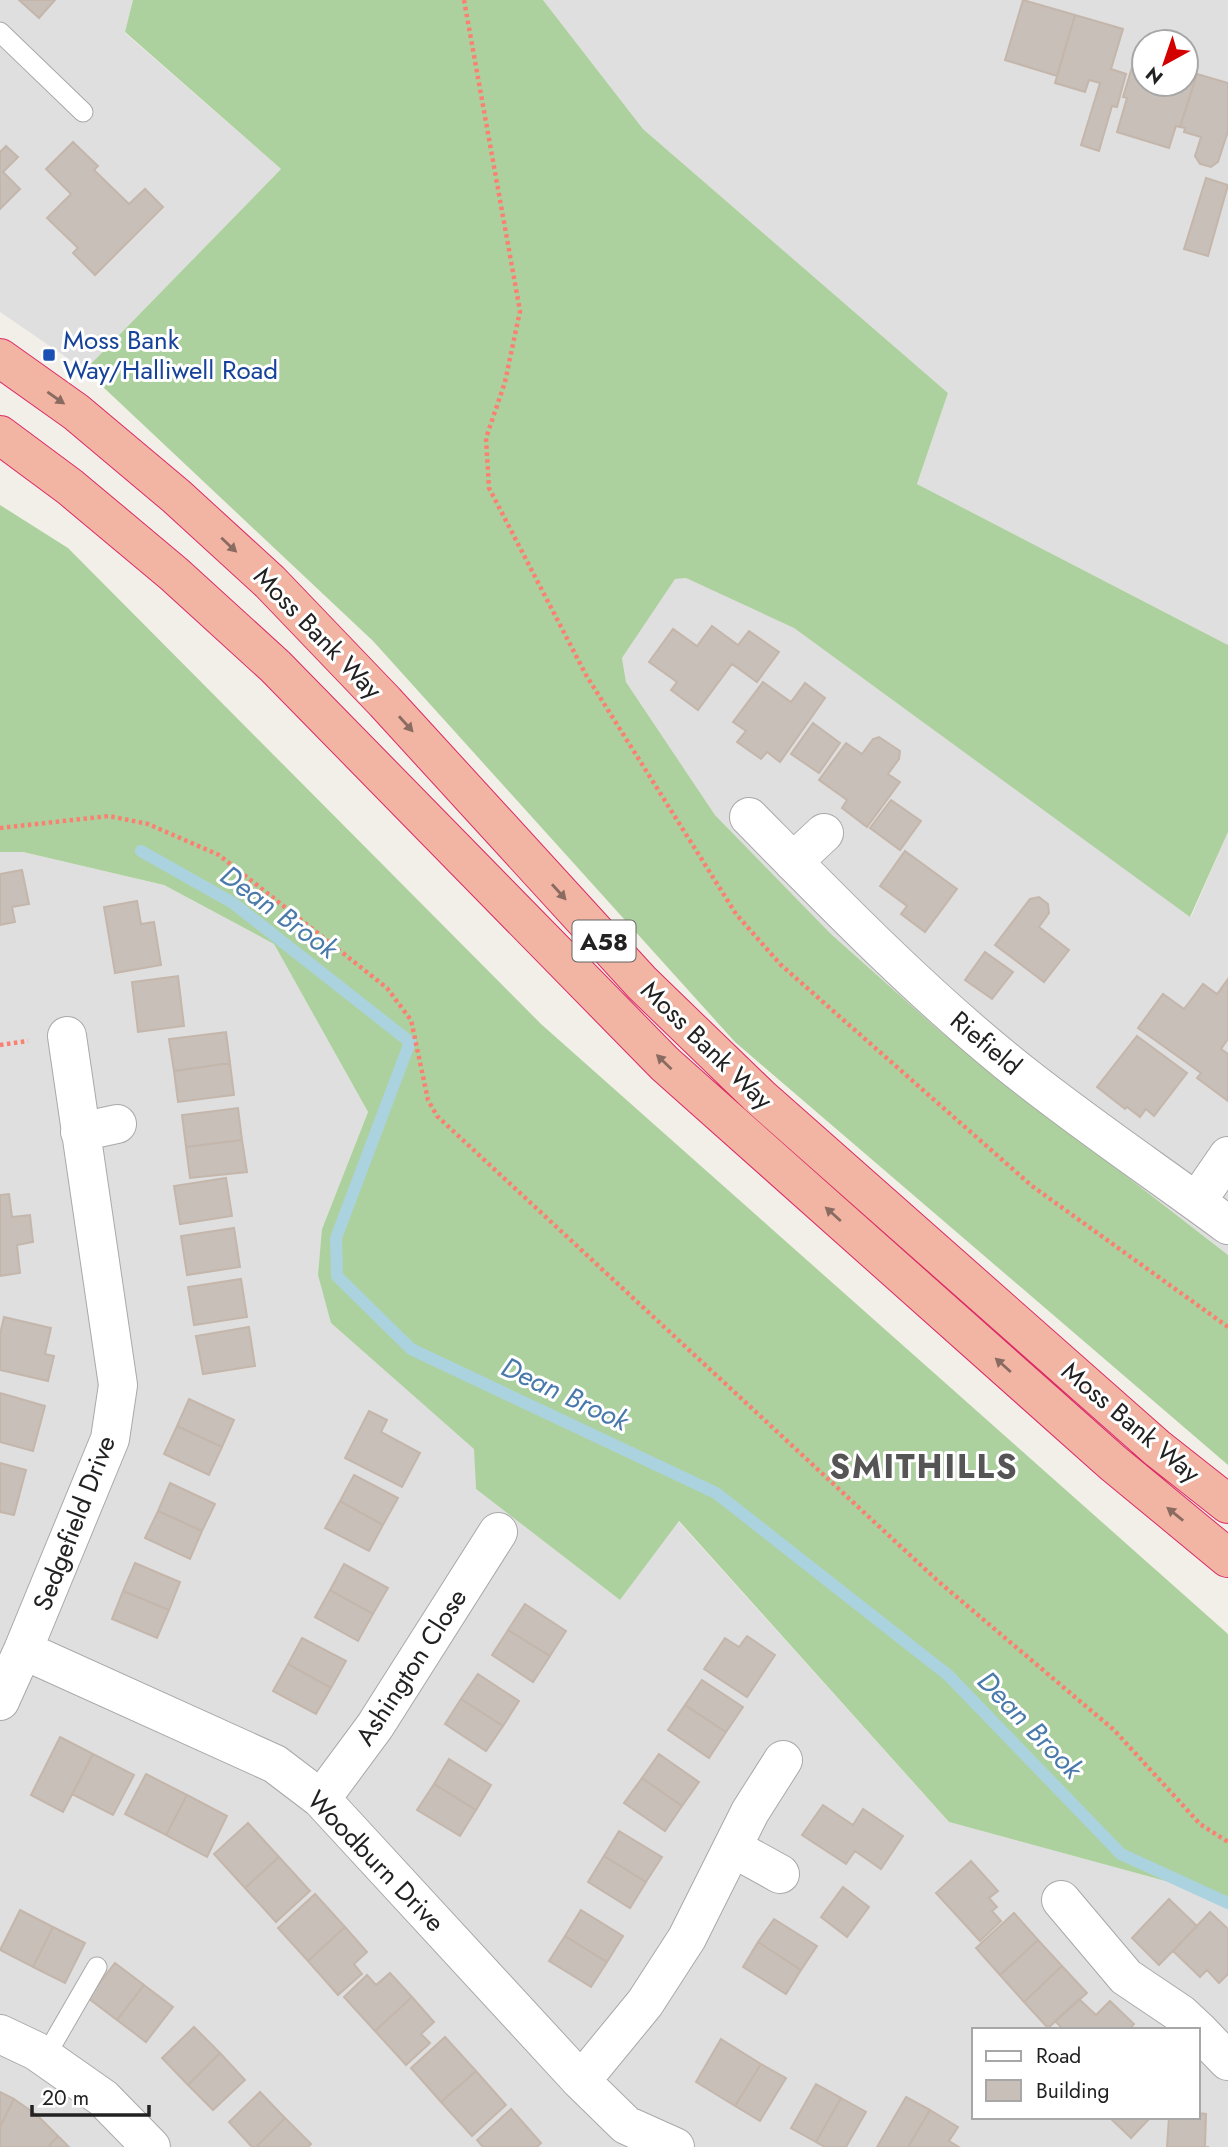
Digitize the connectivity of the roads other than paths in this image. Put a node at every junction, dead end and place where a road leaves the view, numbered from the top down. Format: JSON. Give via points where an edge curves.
{"nodes":[{"id":1,"x":0,"y":32,"type":"edge"},
{"id":2,"x":83,"y":112,"type":"dead end"},
{"id":3,"x":0,"y":358,"type":"edge"},
{"id":4,"x":0,"y":435,"type":"edge"},
{"id":5,"x":749,"y":817,"type":"dead end"},
{"id":6,"x":824,"y":833,"type":"dead end"},
{"id":7,"x":793,"y":862,"type":"junction"},
{"id":8,"x":67,"y":1037,"type":"dead end"},
{"id":9,"x":117,"y":1124,"type":"dead end"},
{"id":10,"x":80,"y":1132,"type":"junction"},
{"id":11,"x":1228,"y":1156,"type":"edge"},
{"id":12,"x":1196,"y":1201,"type":"junction"},
{"id":13,"x":1228,"y":1225,"type":"edge"},
{"id":14,"x":1228,"y":1504,"type":"edge"},
{"id":15,"x":498,"y":1532,"type":"dead end"},
{"id":16,"x":1228,"y":1558,"type":"edge"},
{"id":17,"x":23,"y":1650,"type":"junction"},
{"id":18,"x":0,"y":1701,"type":"edge"},
{"id":19,"x":783,"y":1759,"type":"dead end"},
{"id":20,"x":321,"y":1799,"type":"junction"},
{"id":21,"x":733,"y":1848,"type":"junction"},
{"id":22,"x":780,"y":1874,"type":"dead end"},
{"id":23,"x":1078,"y":1907,"type":"dead end"},
{"id":24,"x":97,"y":1967,"type":"dead end"},
{"id":25,"x":1196,"y":2028,"type":"edge"},
{"id":26,"x":1200,"y":2032,"type":"edge"},
{"id":27,"x":0,"y":2034,"type":"edge"},
{"id":28,"x":45,"y":2057,"type":"junction"},
{"id":29,"x":1228,"y":2060,"type":"edge"},
{"id":30,"x":581,"y":2081,"type":"junction"},
{"id":31,"x":151,"y":2147,"type":"edge"},
{"id":32,"x":675,"y":2147,"type":"edge"}],
"edges":[{"from":1,"to":2,"type":"lane"},
{"from":3,"to":14,"type":"highway","name":"Moss Bank Way","number":"A58","one_way":true,"via":[[76,412],[270,582],[642,983],[760,1097],[1146,1438]]},
{"from":16,"to":4,"type":"highway","name":"Moss Bank Way","number":"A58","one_way":true,"via":[[1113,1463],[665,1064],[275,666],[174,574]]},
{"from":5,"to":7,"type":"street","name":"Riefield"},
{"from":6,"to":7,"type":"street"},
{"from":7,"to":12,"type":"street","name":"Riefield","via":[[878,947],[1004,1060]]},
{"from":8,"to":10,"type":"street","name":"Sedgefield Drive"},
{"from":9,"to":10,"type":"street"},
{"from":10,"to":17,"type":"street","name":"Sedgefield Drive","via":[[118,1385],[110,1438]]},
{"from":11,"to":12,"type":"street"},
{"from":12,"to":13,"type":"street","name":"Riefield"},
{"from":15,"to":20,"type":"street","name":"Ashington Close","via":[[375,1727]]},
{"from":17,"to":18,"type":"street","name":"Sedgefield Drive"},
{"from":17,"to":20,"type":"street","name":"Woodburn Drive","via":[[275,1764]]},
{"from":19,"to":21,"type":"street"},
{"from":20,"to":30,"type":"street","name":"Woodburn Drive"},
{"from":21,"to":22,"type":"street"},
{"from":21,"to":30,"type":"street","via":[[687,1938],[645,2003]]},
{"from":23,"to":25,"type":"street","via":[[1126,1978]]},
{"from":24,"to":28,"type":"lane"},
{"from":26,"to":29,"type":"street"},
{"from":27,"to":28,"type":"street"},
{"from":28,"to":31,"type":"street","via":[[103,2098]]},
{"from":30,"to":32,"type":"street","name":"Woodburn Drive","via":[[626,2124]]}]}
